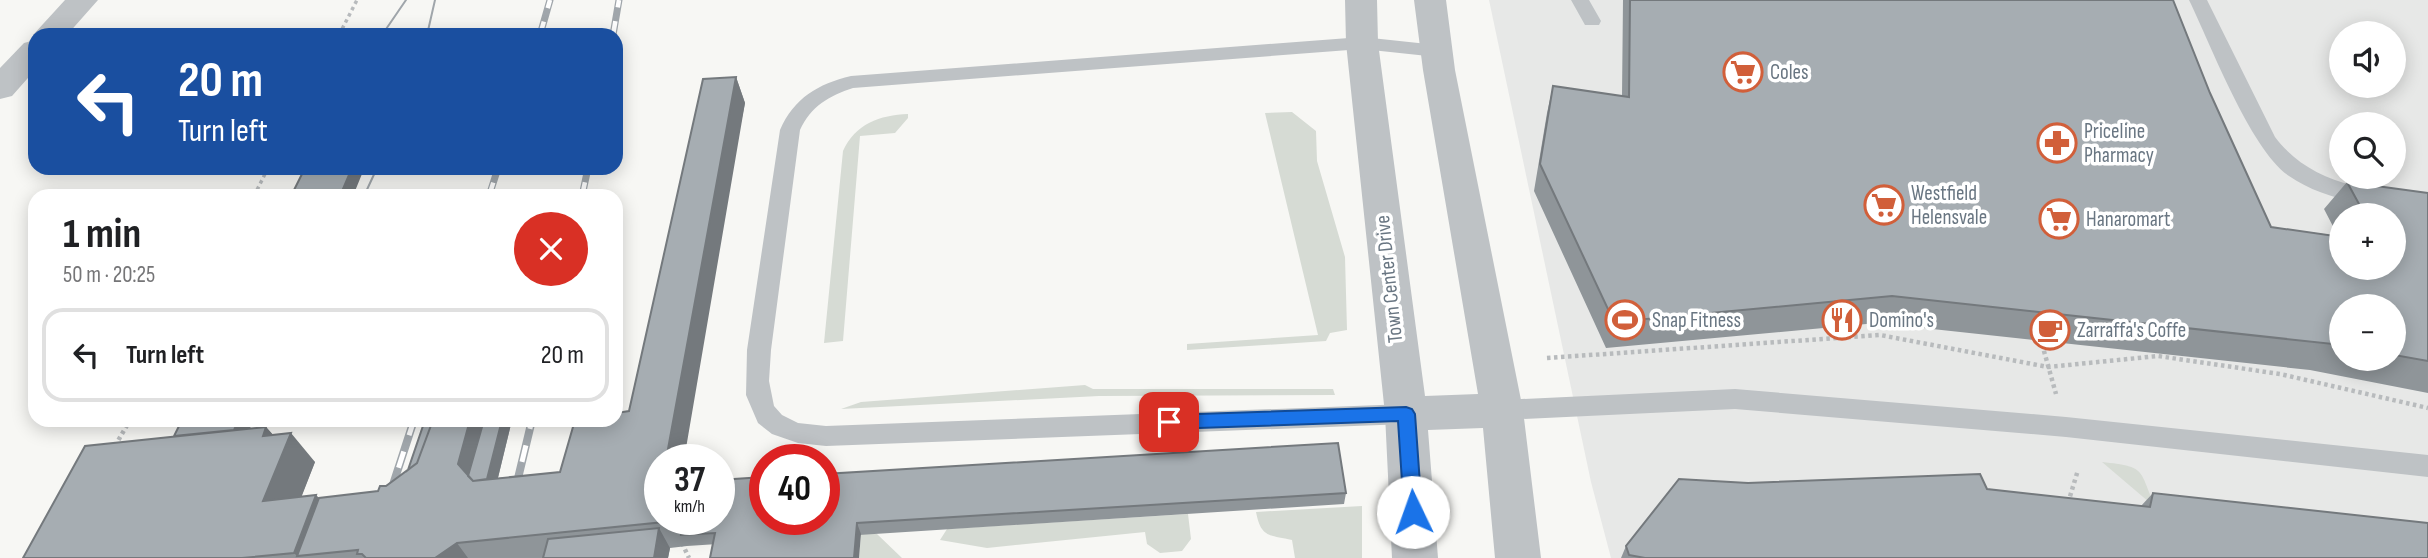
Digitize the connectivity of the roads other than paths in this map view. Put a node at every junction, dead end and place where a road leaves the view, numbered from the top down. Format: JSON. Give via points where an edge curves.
{"nodes":[{"id":1,"x":82,"y":0,"type":"edge"},
{"id":2,"x":1361,"y":0,"type":"edge"},
{"id":3,"x":1430,"y":0,"type":"edge"},
{"id":4,"x":1580,"y":0,"type":"edge"},
{"id":5,"x":2198,"y":0,"type":"edge"},
{"id":6,"x":1592,"y":21,"type":"dead end"},
{"id":7,"x":56,"y":28,"type":"edge"},
{"id":8,"x":1362,"y":43,"type":"junction"},
{"id":9,"x":1437,"y":51,"type":"junction"},
{"id":10,"x":28,"y":58,"type":"edge"},
{"id":11,"x":0,"y":88,"type":"edge"},
{"id":12,"x":2428,"y":206,"type":"edge"},
{"id":13,"x":1502,"y":410,"type":"junction"},
{"id":14,"x":1406,"y":414,"type":"junction"},
{"id":15,"x":2428,"y":466,"type":"edge"},
{"id":16,"x":1415,"y":558,"type":"edge"},
{"id":17,"x":1518,"y":558,"type":"edge"}],
"edges":[{"from":1,"to":7,"type":"street"},
{"from":2,"to":8,"type":"street","name":"Town Center Drive"},
{"from":3,"to":9,"type":"street"},
{"from":4,"to":6,"type":"lane"},
{"from":5,"to":12,"type":"lane","via":[[2274,154],[2321,185]]},
{"from":8,"to":9,"type":"lane"},
{"from":8,"to":14,"type":"street","name":"Town Center Drive"},
{"from":8,"to":14,"type":"lane","via":[[852,82],[821,94],[796,114],[790,130],[757,393],[772,424],[814,436]]},
{"from":9,"to":13,"type":"street"},
{"from":10,"to":11,"type":"street"},
{"from":13,"to":14,"type":"street"},
{"from":13,"to":15,"type":"lane","via":[[1735,399],[2066,427]]},
{"from":13,"to":17,"type":"street"},
{"from":14,"to":16,"type":"street","name":"Town Center Drive"}]}
